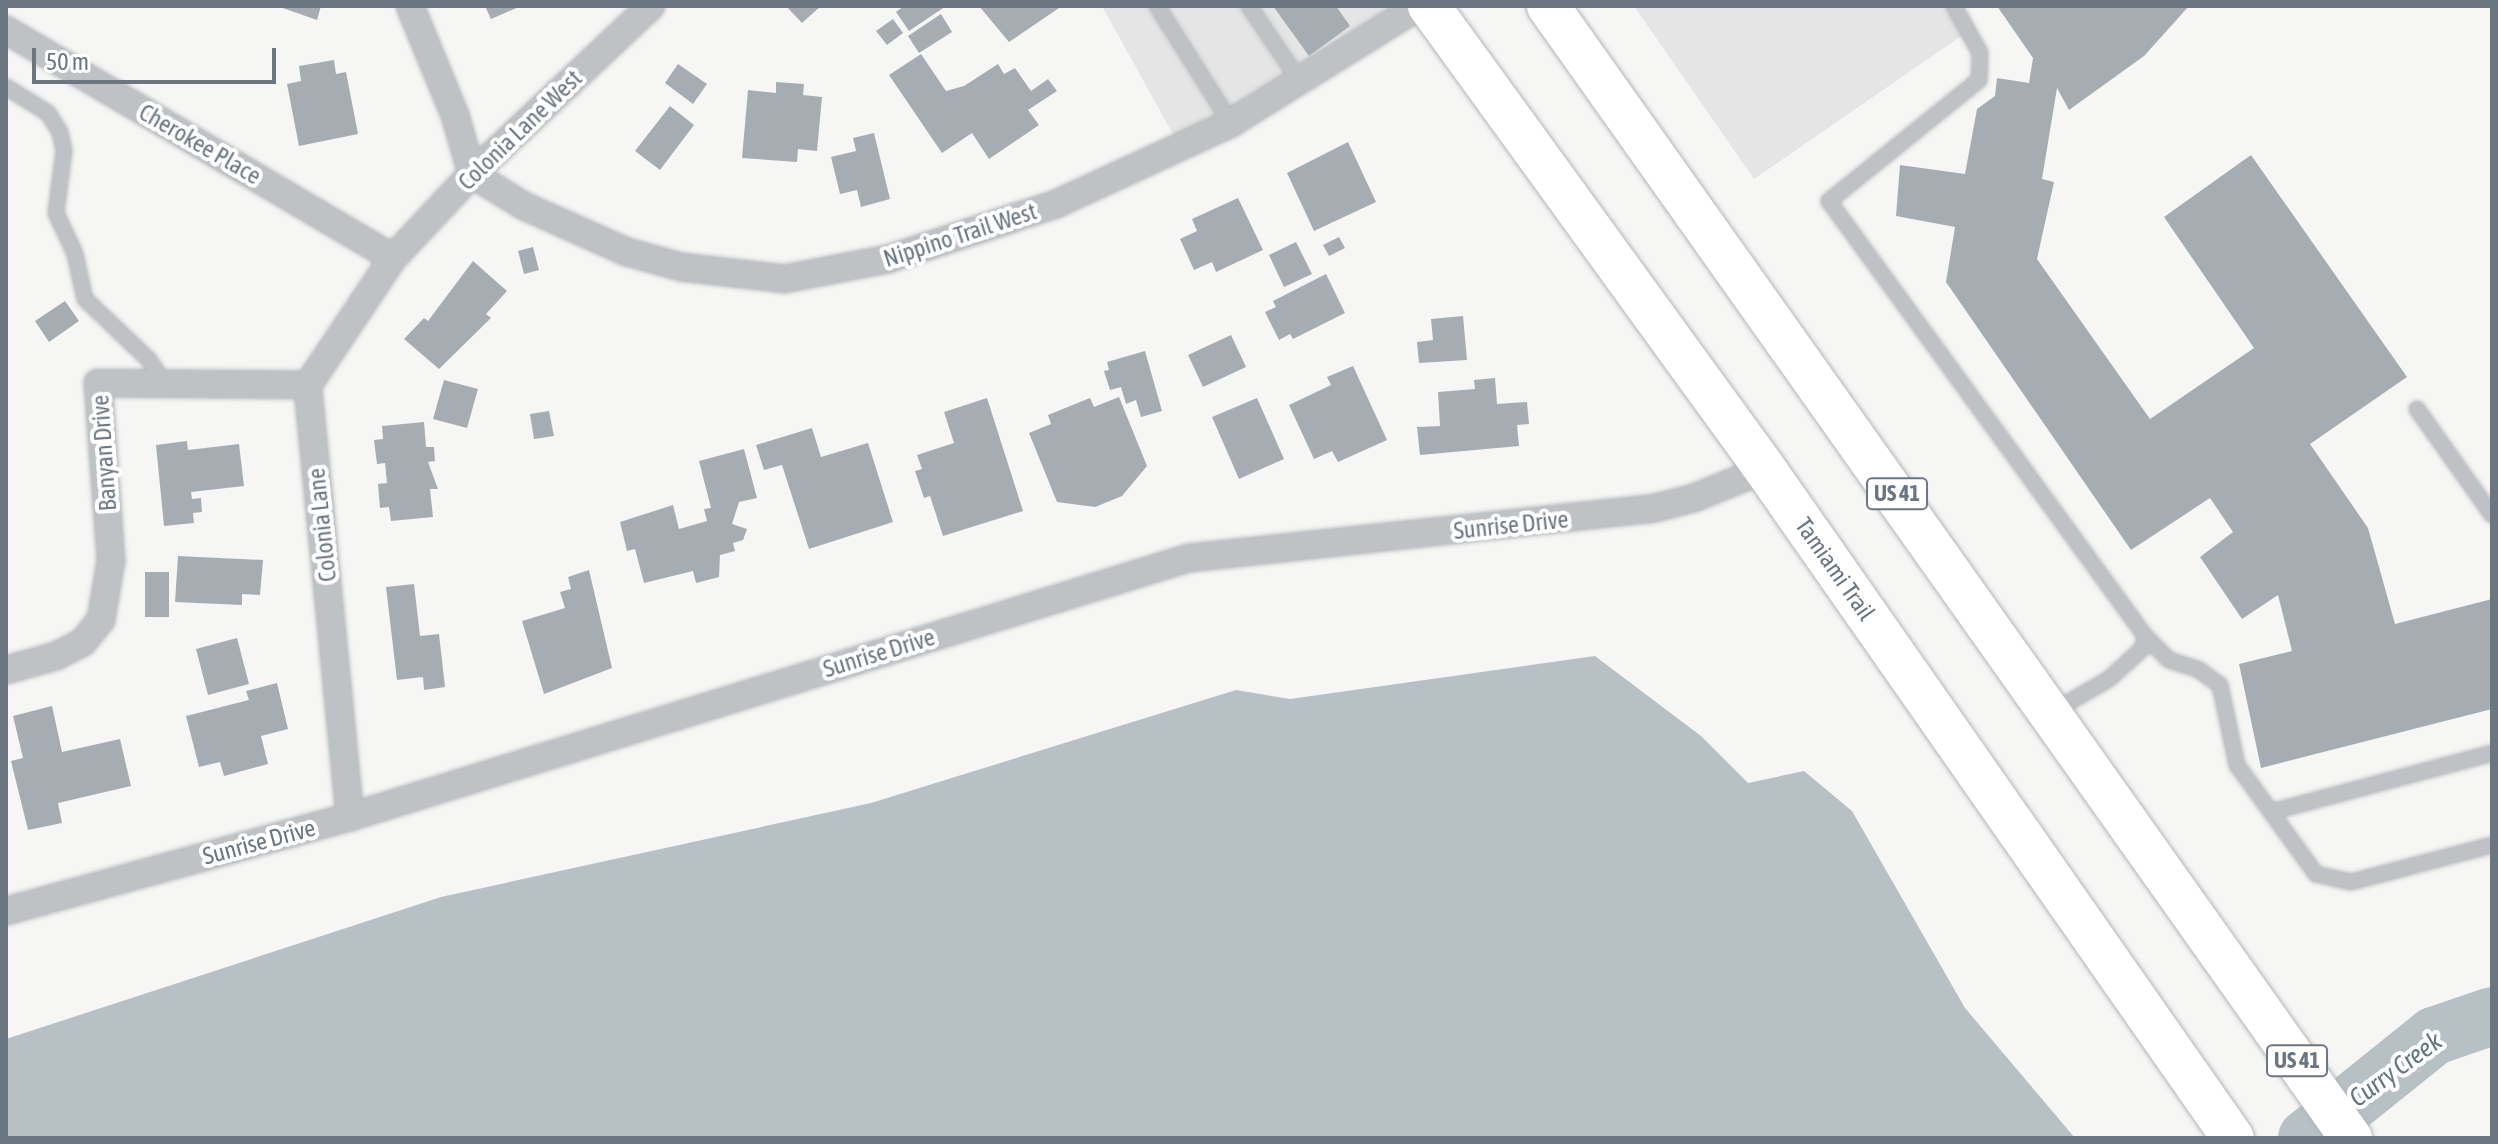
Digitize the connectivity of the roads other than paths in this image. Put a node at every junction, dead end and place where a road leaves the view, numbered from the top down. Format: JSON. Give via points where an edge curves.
{"nodes":[{"id":1,"x":410,"y":6,"type":"edge"},
{"id":2,"x":651,"y":6,"type":"edge"},
{"id":3,"x":1157,"y":6,"type":"edge"},
{"id":4,"x":1249,"y":6,"type":"edge"},
{"id":5,"x":1419,"y":6,"type":"edge"},
{"id":6,"x":1429,"y":6,"type":"edge"},
{"id":7,"x":1548,"y":6,"type":"edge"},
{"id":8,"x":1954,"y":6,"type":"edge"},
{"id":9,"x":6,"y":30,"type":"edge"},
{"id":10,"x":1301,"y":83,"type":"junction"},
{"id":11,"x":6,"y":87,"type":"edge"},
{"id":12,"x":1231,"y":123,"type":"junction"},
{"id":13,"x":472,"y":174,"type":"junction"},
{"id":14,"x":393,"y":258,"type":"junction"},
{"id":15,"x":165,"y":384,"type":"junction"},
{"id":16,"x":308,"y":385,"type":"junction"},
{"id":17,"x":2417,"y":409,"type":"dead end"},
{"id":18,"x":1765,"y":469,"type":"junction"},
{"id":19,"x":2492,"y":515,"type":"edge"},
{"id":20,"x":2145,"y":636,"type":"junction"},
{"id":21,"x":6,"y":670,"type":"edge"},
{"id":22,"x":2052,"y":712,"type":"junction"},
{"id":23,"x":2492,"y":753,"type":"edge"},
{"id":24,"x":2271,"y":812,"type":"junction"},
{"id":25,"x":350,"y":817,"type":"junction"},
{"id":26,"x":2492,"y":845,"type":"edge"},
{"id":27,"x":6,"y":911,"type":"edge"},
{"id":28,"x":2233,"y":1138,"type":"edge"},
{"id":29,"x":2351,"y":1138,"type":"edge"}],
"edges":[{"from":1,"to":13,"type":"street","via":[[455,115]]},
{"from":2,"to":13,"type":"street","name":"Colonia Lane West"},
{"from":3,"to":12,"type":"lane"},
{"from":4,"to":10,"type":"lane"},
{"from":5,"to":10,"type":"street","name":"Nippino Trail West"},
{"from":6,"to":18,"type":"main road","name":"Tamiami Trail"},
{"from":7,"to":22,"type":"main road","number":"US 41"},
{"from":8,"to":20,"type":"lane","via":[[1980,53],[1979,80],[1829,201]]},
{"from":9,"to":14,"type":"street","name":"Cherokee Place"},
{"from":10,"to":12,"type":"street","name":"Nippino Trail West"},
{"from":11,"to":15,"type":"lane","via":[[48,113],[60,132],[64,151],[56,213],[75,254],[85,299],[149,360]]},
{"from":12,"to":13,"type":"street","name":"Nippino Trail West","via":[[1016,218],[876,263],[784,279],[681,267],[627,252],[524,206]]},
{"from":13,"to":14,"type":"street","name":"Colonia Lane West"},
{"from":14,"to":16,"type":"street"},
{"from":15,"to":16,"type":"street","name":"Banyan Drive"},
{"from":15,"to":21,"type":"street","name":"Banyan Drive","via":[[98,383],[111,560],[101,620],[83,642]]},
{"from":16,"to":25,"type":"street","name":"Colonia Lane"},
{"from":17,"to":19,"type":"lane"},
{"from":18,"to":25,"type":"street","name":"Sunrise Drive","via":[[1651,509],[1189,558]]},
{"from":18,"to":28,"type":"main road","name":"Tamiami Trail"},
{"from":20,"to":22,"type":"lane","via":[[2143,648],[2109,679]]},
{"from":20,"to":24,"type":"lane","via":[[2169,660],[2199,670],[2220,685],[2237,765]]},
{"from":22,"to":29,"type":"main road","number":"US 41"},
{"from":23,"to":24,"type":"lane"},
{"from":24,"to":26,"type":"lane","via":[[2316,874],[2333,882],[2351,882]]},
{"from":25,"to":27,"type":"street","name":"Sunrise Drive"}]}
